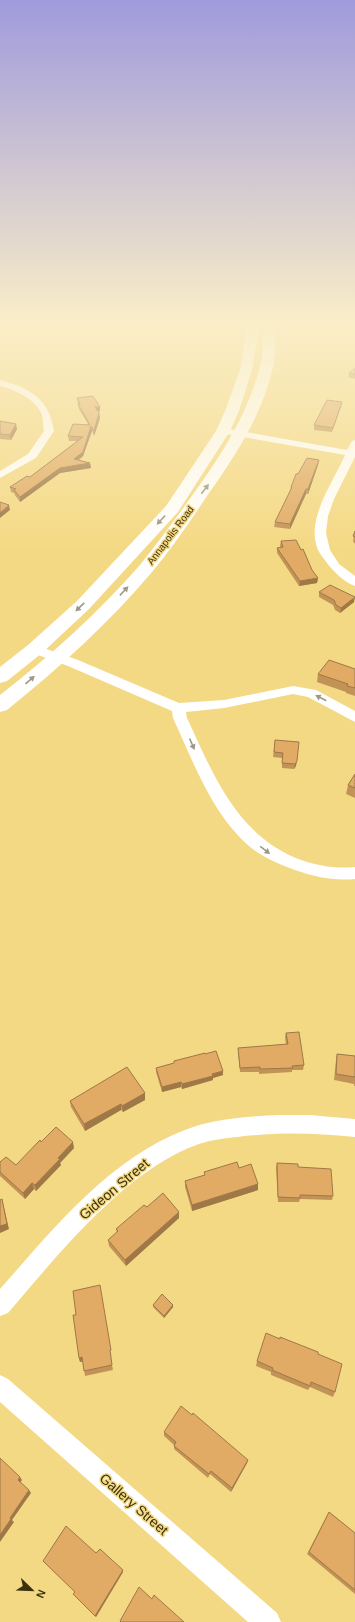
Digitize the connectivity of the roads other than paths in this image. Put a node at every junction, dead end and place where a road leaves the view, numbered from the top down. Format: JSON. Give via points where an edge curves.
{"nodes":[{"id":1,"x":30,"y":397,"type":"edge"},
{"id":2,"x":237,"y":397,"type":"edge"},
{"id":3,"x":257,"y":397,"type":"edge"},
{"id":4,"x":223,"y":431,"type":"junction"},
{"id":5,"x":241,"y":434,"type":"junction"},
{"id":6,"x":354,"y":450,"type":"edge"},
{"id":7,"x":0,"y":475,"type":"edge"},
{"id":8,"x":355,"y":582,"type":"edge"},
{"id":9,"x":35,"y":649,"type":"junction"},
{"id":10,"x":56,"y":657,"type":"junction"},
{"id":11,"x":0,"y":677,"type":"edge"},
{"id":12,"x":0,"y":705,"type":"edge"},
{"id":13,"x":178,"y":708,"type":"junction"},
{"id":14,"x":355,"y":717,"type":"edge"},
{"id":15,"x":355,"y":873,"type":"edge"},
{"id":16,"x":355,"y":1128,"type":"edge"},
{"id":17,"x":0,"y":1305,"type":"edge"},
{"id":18,"x":0,"y":1387,"type":"edge"},
{"id":19,"x":268,"y":1622,"type":"edge"}],
"edges":[{"from":1,"to":7,"type":"street","via":[[46,413],[50,431],[32,456]]},
{"from":2,"to":4,"type":"main road","name":"Annapolis Road"},
{"from":3,"to":5,"type":"main road","name":"Annapolis Road"},
{"from":4,"to":5,"type":"street"},
{"from":4,"to":9,"type":"main road","name":"Annapolis Road","one_way":true,"via":[[172,509],[83,605]]},
{"from":5,"to":6,"type":"street"},
{"from":10,"to":5,"type":"main road","name":"Annapolis Road","one_way":true,"via":[[99,618],[146,568],[216,474]]},
{"from":6,"to":8,"type":"street","via":[[332,491],[320,528],[322,542],[330,560]]},
{"from":9,"to":10,"type":"street"},
{"from":9,"to":11,"type":"main road","name":"Annapolis Road"},
{"from":12,"to":10,"type":"main road","name":"Annapolis Road","one_way":true},
{"from":10,"to":13,"type":"street"},
{"from":14,"to":13,"type":"street","one_way":true,"via":[[311,694],[293,690],[224,704]]},
{"from":13,"to":15,"type":"street","one_way":true,"via":[[180,718],[218,797],[246,834],[269,853],[292,864],[331,874]]},
{"from":16,"to":17,"type":"street","name":"Gideon Street","via":[[286,1123],[216,1131],[191,1137],[144,1162],[114,1186],[73,1224]]},
{"from":18,"to":19,"type":"street","name":"Gallery Street"}]}
